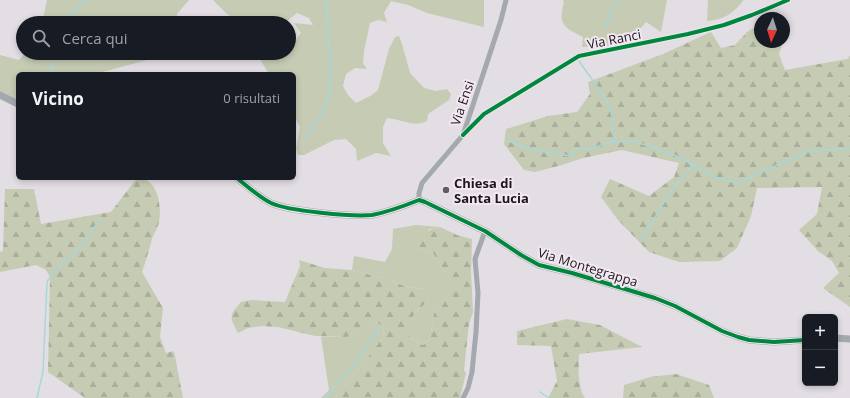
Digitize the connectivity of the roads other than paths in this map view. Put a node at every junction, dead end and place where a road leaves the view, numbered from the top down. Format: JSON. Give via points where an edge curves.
{"nodes":[{"id":1,"x":506,"y":0,"type":"edge"},
{"id":2,"x":788,"y":0,"type":"edge"},
{"id":3,"x":0,"y":95,"type":"edge"},
{"id":4,"x":16,"y":103,"type":"edge"},
{"id":5,"x":463,"y":135,"type":"junction"},
{"id":6,"x":240,"y":180,"type":"edge"},
{"id":7,"x":419,"y":200,"type":"junction"},
{"id":8,"x":486,"y":230,"type":"junction"},
{"id":9,"x":838,"y":338,"type":"edge"},
{"id":10,"x":850,"y":339,"type":"edge"},
{"id":11,"x":802,"y":340,"type":"edge"},
{"id":12,"x":463,"y":398,"type":"edge"}],
"edges":[{"from":1,"to":5,"type":"street","name":"Via Ensi"},
{"from":2,"to":5,"type":"street","name":"Via Ranci","via":[[752,15],[688,34],[579,56],[484,114]]},
{"from":3,"to":4,"type":"street"},
{"from":5,"to":7,"type":"street","name":"Via Ensi","via":[[427,175],[422,183]]},
{"from":6,"to":7,"type":"street","via":[[272,204],[292,209],[367,215]]},
{"from":7,"to":8,"type":"street","name":"Via Montegrappa"},
{"from":8,"to":11,"type":"street","name":"Via Montegrappa","via":[[531,261],[655,298],[730,334],[756,341]]},
{"from":8,"to":12,"type":"street","via":[[475,259],[478,293],[476,332],[472,372]]},
{"from":9,"to":10,"type":"street"}]}
